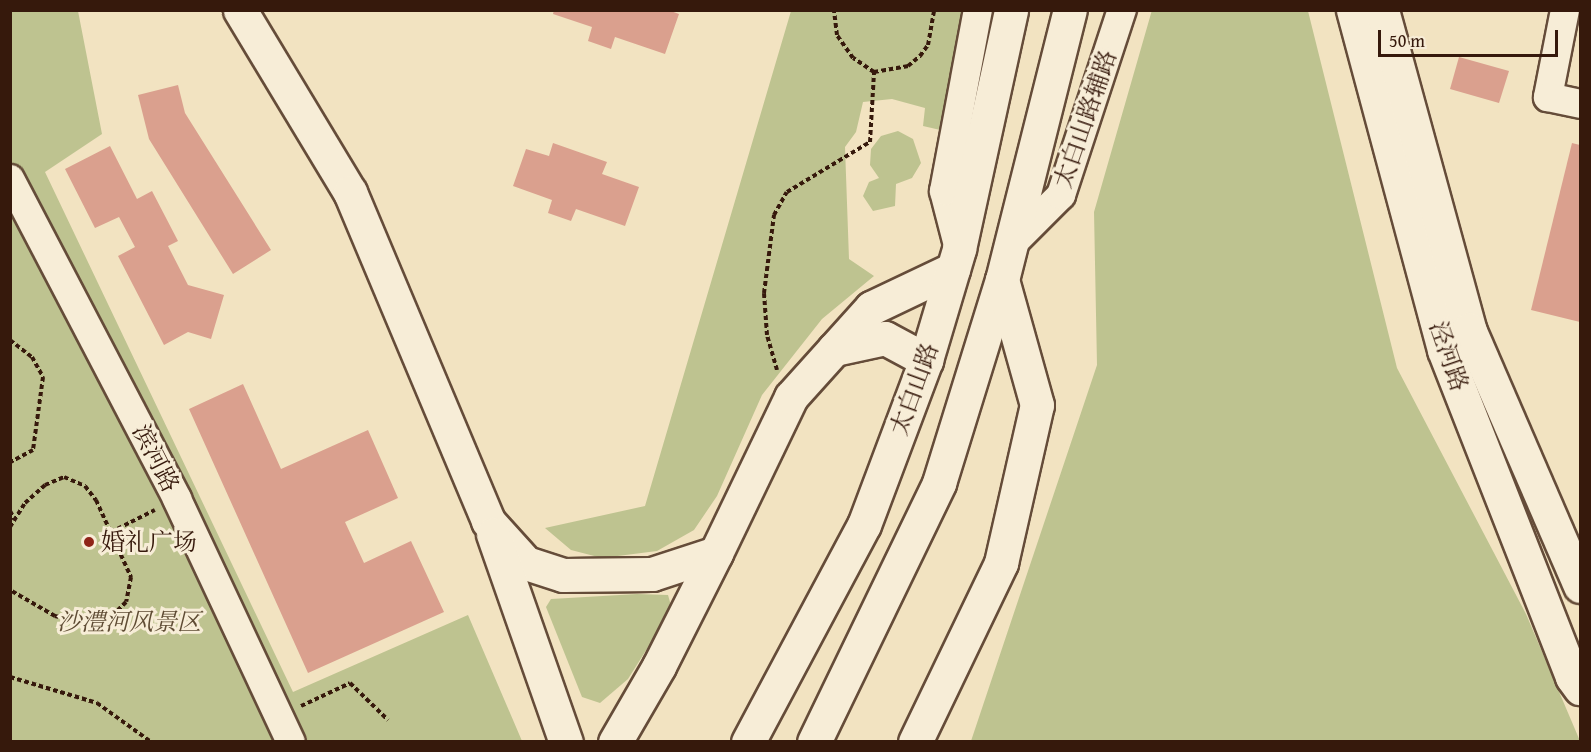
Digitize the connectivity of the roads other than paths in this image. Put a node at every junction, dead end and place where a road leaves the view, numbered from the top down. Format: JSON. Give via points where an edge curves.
{"nodes":[{"id":1,"x":240,"y":10,"type":"edge"},
{"id":2,"x":978,"y":10,"type":"edge"},
{"id":3,"x":1011,"y":10,"type":"edge"},
{"id":4,"x":1070,"y":10,"type":"edge"},
{"id":5,"x":1122,"y":10,"type":"edge"},
{"id":6,"x":1353,"y":10,"type":"edge"},
{"id":7,"x":1382,"y":10,"type":"edge"},
{"id":8,"x":1565,"y":10,"type":"edge"},
{"id":9,"x":1581,"y":104,"type":"edge"},
{"id":10,"x":10,"y":179,"type":"edge"},
{"id":11,"x":1011,"y":245,"type":"junction"},
{"id":12,"x":956,"y":259,"type":"junction"},
{"id":13,"x":1002,"y":280,"type":"junction"},
{"id":14,"x":834,"y":349,"type":"junction"},
{"id":15,"x":926,"y":360,"type":"junction"},
{"id":16,"x":488,"y":521,"type":"junction"},
{"id":17,"x":716,"y":553,"type":"junction"},
{"id":18,"x":1581,"y":586,"type":"edge"},
{"id":19,"x":1576,"y":683,"type":"edge"},
{"id":20,"x":285,"y":729,"type":"edge"},
{"id":21,"x":566,"y":741,"type":"edge"},
{"id":22,"x":615,"y":741,"type":"edge"},
{"id":23,"x":748,"y":741,"type":"edge"},
{"id":24,"x":814,"y":741,"type":"edge"},
{"id":25,"x":915,"y":741,"type":"edge"}],
"edges":[{"from":1,"to":16,"type":"street","via":[[350,192]]},
{"from":2,"to":12,"type":"street","via":[[944,191]]},
{"from":3,"to":12,"type":"street","name":"太白山路"},
{"from":4,"to":11,"type":"street"},
{"from":5,"to":11,"type":"street","name":"太白山路辅路","via":[[1061,195]]},
{"from":6,"to":19,"type":"street","name":"泾河路","via":[[1444,350]]},
{"from":7,"to":18,"type":"street","name":"泾河路","via":[[1469,329]]},
{"from":8,"to":9,"type":"street","via":[[1548,96]]},
{"from":10,"to":20,"type":"street","name":"滨河路","via":[[177,499]]},
{"from":11,"to":13,"type":"street"},
{"from":12,"to":14,"type":"street","via":[[871,308]]},
{"from":12,"to":15,"type":"street","name":"太白山路"},
{"from":13,"to":24,"type":"street","via":[[939,483]]},
{"from":13,"to":25,"type":"street","via":[[1037,405],[1001,563]]},
{"from":14,"to":15,"type":"street","via":[[885,338]]},
{"from":14,"to":17,"type":"street","via":[[791,398]]},
{"from":15,"to":23,"type":"street","name":"太白山路","via":[[864,525],[772,704]]},
{"from":16,"to":17,"type":"street","via":[[526,563],[562,575],[652,574]]},
{"from":16,"to":21,"type":"street"},
{"from":17,"to":22,"type":"street"}]}
